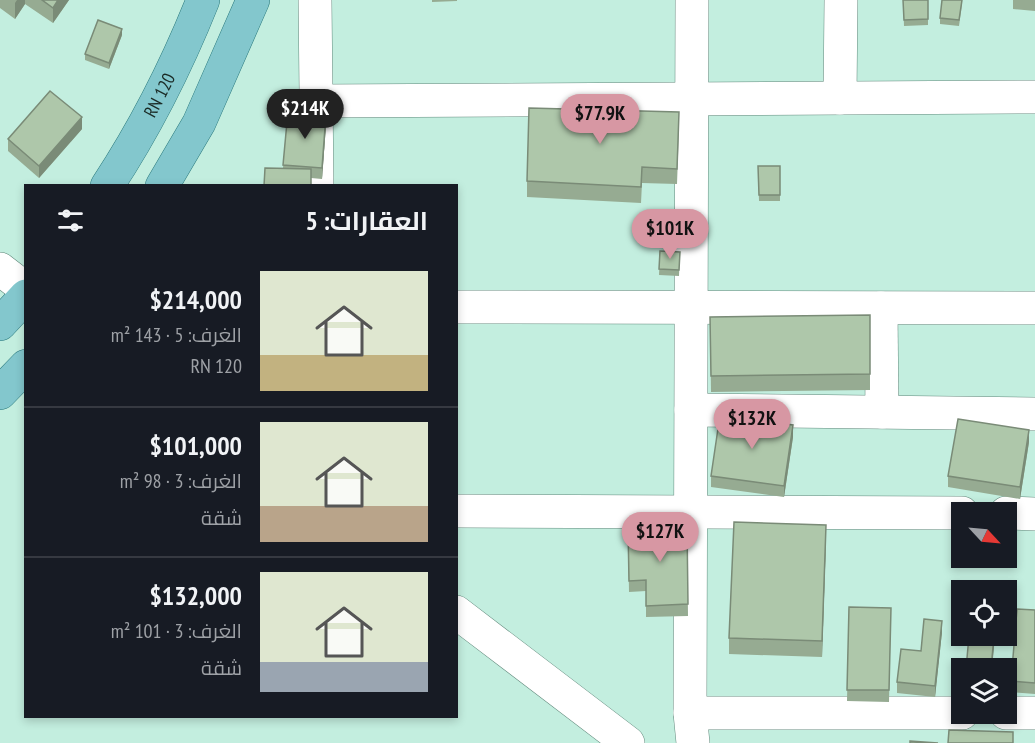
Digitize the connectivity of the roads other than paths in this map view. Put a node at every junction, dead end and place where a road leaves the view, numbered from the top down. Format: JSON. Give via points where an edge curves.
{"nodes":[{"id":1,"x":203,"y":0,"type":"edge"},
{"id":2,"x":253,"y":0,"type":"edge"},
{"id":3,"x":315,"y":0,"type":"edge"},
{"id":4,"x":692,"y":0,"type":"edge"},
{"id":5,"x":841,"y":0,"type":"edge"},
{"id":6,"x":1035,"y":97,"type":"edge"},
{"id":7,"x":691,"y":98,"type":"junction"},
{"id":8,"x":840,"y":98,"type":"junction"},
{"id":9,"x":316,"y":101,"type":"junction"},
{"id":10,"x":108,"y":184,"type":"edge"},
{"id":11,"x":163,"y":184,"type":"edge"},
{"id":12,"x":317,"y":184,"type":"edge"},
{"id":13,"x":0,"y":269,"type":"edge"},
{"id":14,"x":24,"y":287,"type":"edge"},
{"id":15,"x":24,"y":298,"type":"edge"},
{"id":16,"x":458,"y":307,"type":"edge"},
{"id":17,"x":691,"y":307,"type":"junction"},
{"id":18,"x":881,"y":308,"type":"junction"},
{"id":19,"x":1035,"y":308,"type":"edge"},
{"id":20,"x":0,"y":324,"type":"edge"},
{"id":21,"x":24,"y":368,"type":"edge"},
{"id":22,"x":0,"y":393,"type":"edge"},
{"id":23,"x":691,"y":410,"type":"junction"},
{"id":24,"x":882,"y":412,"type":"junction"},
{"id":25,"x":1035,"y":414,"type":"edge"},
{"id":26,"x":458,"y":511,"type":"edge"},
{"id":27,"x":690,"y":511,"type":"junction"},
{"id":28,"x":951,"y":513,"type":"edge"},
{"id":29,"x":1017,"y":513,"type":"edge"},
{"id":30,"x":1035,"y":513,"type":"edge"},
{"id":31,"x":458,"y":614,"type":"edge"},
{"id":32,"x":1017,"y":713,"type":"edge"},
{"id":33,"x":1035,"y":713,"type":"edge"},
{"id":34,"x":951,"y":714,"type":"edge"},
{"id":35,"x":691,"y":728,"type":"edge"},
{"id":36,"x":628,"y":743,"type":"edge"}],
"edges":[{"from":1,"to":10,"type":"main road","name":"RN 120","via":[[177,65]]},
{"from":2,"to":11,"type":"main road","via":[[199,123]]},
{"from":3,"to":9,"type":"street"},
{"from":4,"to":7,"type":"street"},
{"from":5,"to":8,"type":"street"},
{"from":6,"to":8,"type":"street"},
{"from":7,"to":8,"type":"street"},
{"from":7,"to":9,"type":"street"},
{"from":7,"to":17,"type":"street"},
{"from":9,"to":12,"type":"street"},
{"from":13,"to":14,"type":"street"},
{"from":15,"to":20,"type":"main road"},
{"from":16,"to":17,"type":"street"},
{"from":17,"to":18,"type":"street"},
{"from":17,"to":23,"type":"street"},
{"from":18,"to":19,"type":"street"},
{"from":18,"to":24,"type":"street"},
{"from":21,"to":22,"type":"main road"},
{"from":23,"to":24,"type":"street"},
{"from":23,"to":27,"type":"street"},
{"from":24,"to":25,"type":"street"},
{"from":26,"to":27,"type":"street"},
{"from":27,"to":28,"type":"street"},
{"from":27,"to":35,"type":"street"},
{"from":29,"to":30,"type":"street"},
{"from":31,"to":36,"type":"street"},
{"from":32,"to":33,"type":"street"},
{"from":34,"to":35,"type":"street"}]}
